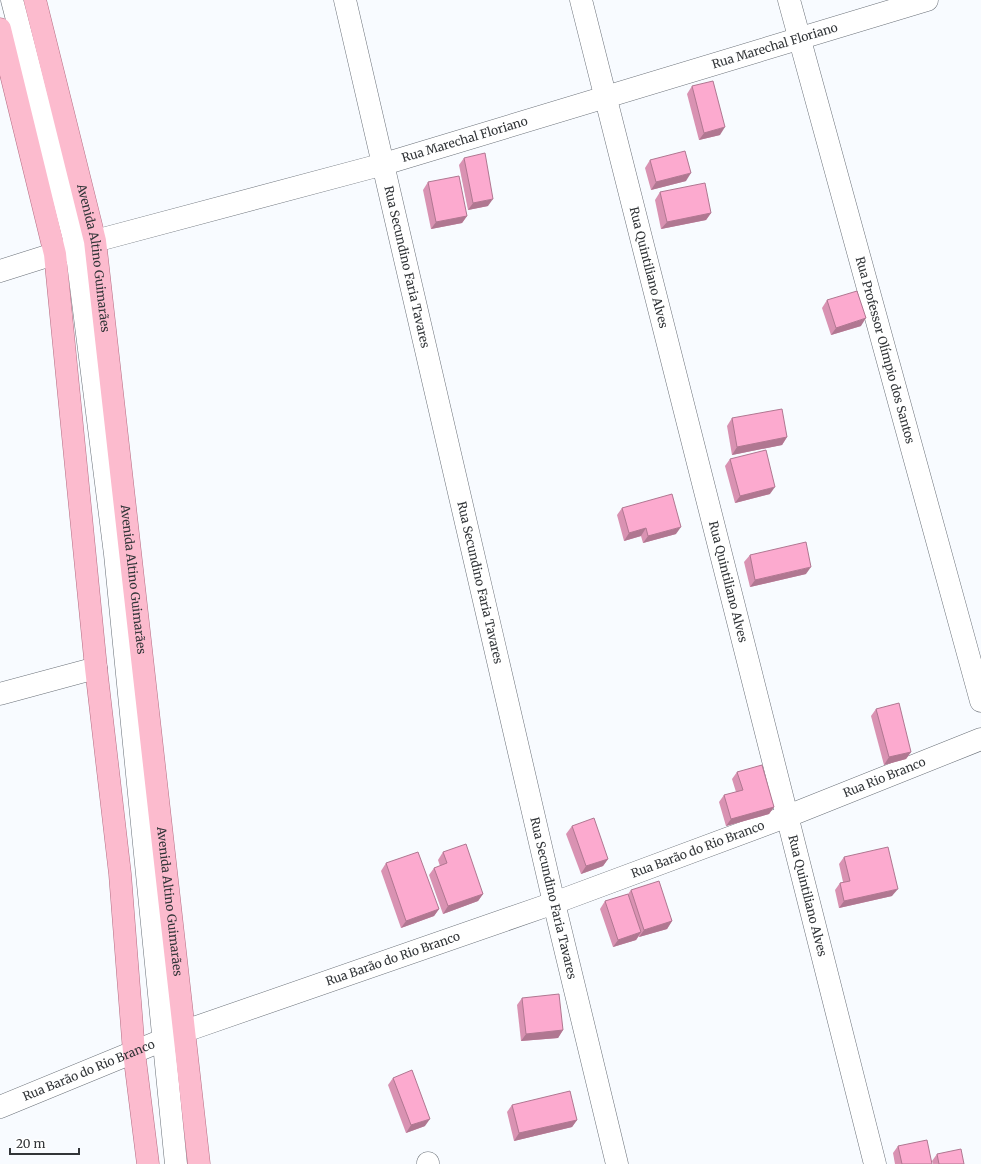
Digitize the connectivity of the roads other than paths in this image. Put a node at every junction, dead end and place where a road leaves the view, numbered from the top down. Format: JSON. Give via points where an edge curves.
{"nodes":[{"id":1,"x":12,"y":0,"type":"edge"},
{"id":2,"x":35,"y":0,"type":"edge"},
{"id":3,"x":345,"y":0,"type":"edge"},
{"id":4,"x":581,"y":0,"type":"edge"},
{"id":5,"x":789,"y":0,"type":"edge"},
{"id":6,"x":928,"y":0,"type":"edge"},
{"id":7,"x":0,"y":29,"type":"edge"},
{"id":8,"x":800,"y":39,"type":"junction"},
{"id":9,"x":605,"y":96,"type":"junction"},
{"id":10,"x":384,"y":164,"type":"junction"},
{"id":11,"x":86,"y":244,"type":"junction"},
{"id":12,"x":55,"y":254,"type":"junction"},
{"id":13,"x":0,"y":271,"type":"edge"},
{"id":14,"x":96,"y":668,"type":"junction"},
{"id":15,"x":0,"y":694,"type":"edge"},
{"id":16,"x":981,"y":701,"type":"edge"},
{"id":17,"x":981,"y":739,"type":"edge"},
{"id":18,"x":788,"y":816,"type":"junction"},
{"id":19,"x":554,"y":903,"type":"junction"},
{"id":20,"x":185,"y":1032,"type":"junction"},
{"id":21,"x":162,"y":1041,"type":"junction"},
{"id":22,"x":134,"y":1052,"type":"junction"},
{"id":23,"x":0,"y":1107,"type":"edge"},
{"id":24,"x":148,"y":1164,"type":"edge"},
{"id":25,"x":176,"y":1164,"type":"edge"},
{"id":26,"x":200,"y":1164,"type":"edge"},
{"id":27,"x":617,"y":1164,"type":"edge"},
{"id":28,"x":875,"y":1164,"type":"edge"}],
"edges":[{"from":1,"to":11,"type":"street"},
{"from":2,"to":11,"type":"main road","name":"Avenida Altino Guimarães"},
{"from":3,"to":10,"type":"street","name":"Rua Secundino Faria Tavares"},
{"from":4,"to":9,"type":"street","name":"Rua Quintiliano Alves"},
{"from":5,"to":8,"type":"street","name":"Rua Professor Olímpio dos Santos"},
{"from":6,"to":8,"type":"street","name":"Rua Marechal Floriano"},
{"from":7,"to":12,"type":"main road"},
{"from":8,"to":9,"type":"street","name":"Rua Marechal Floriano"},
{"from":8,"to":16,"type":"street","name":"Rua Professor Olímpio dos Santos"},
{"from":9,"to":10,"type":"street","name":"Rua Marechal Floriano"},
{"from":9,"to":18,"type":"street","name":"Rua Quintiliano Alves"},
{"from":10,"to":11,"type":"street","name":"Rua Marechal Floriano"},
{"from":10,"to":19,"type":"street","name":"Rua Secundino Faria Tavares"},
{"from":11,"to":12,"type":"street","name":"Rua Marechal Floriano"},
{"from":11,"to":20,"type":"main road","name":"Avenida Altino Guimarães"},
{"from":11,"to":21,"type":"street"},
{"from":12,"to":13,"type":"street","name":"Rua Marechal Floriano"},
{"from":12,"to":14,"type":"main road"},
{"from":14,"to":15,"type":"street"},
{"from":14,"to":22,"type":"main road","via":[[120,874]]},
{"from":17,"to":18,"type":"street","name":"Rua Rio Branco"},
{"from":18,"to":19,"type":"street","name":"Rua Barão do Rio Branco"},
{"from":18,"to":28,"type":"street","name":"Rua Quintiliano Alves"},
{"from":19,"to":20,"type":"street","name":"Rua Barão do Rio Branco"},
{"from":19,"to":27,"type":"street","name":"Rua Secundino Faria Tavares"},
{"from":20,"to":21,"type":"street","name":"Rua Barão do Rio Branco"},
{"from":20,"to":26,"type":"main road","name":"Avenida Altino Guimarães"},
{"from":21,"to":22,"type":"street","name":"Rua Barão do Rio Branco"},
{"from":21,"to":25,"type":"street"},
{"from":22,"to":23,"type":"street","name":"Rua Barão do Rio Branco"},
{"from":22,"to":24,"type":"main road"}]}
